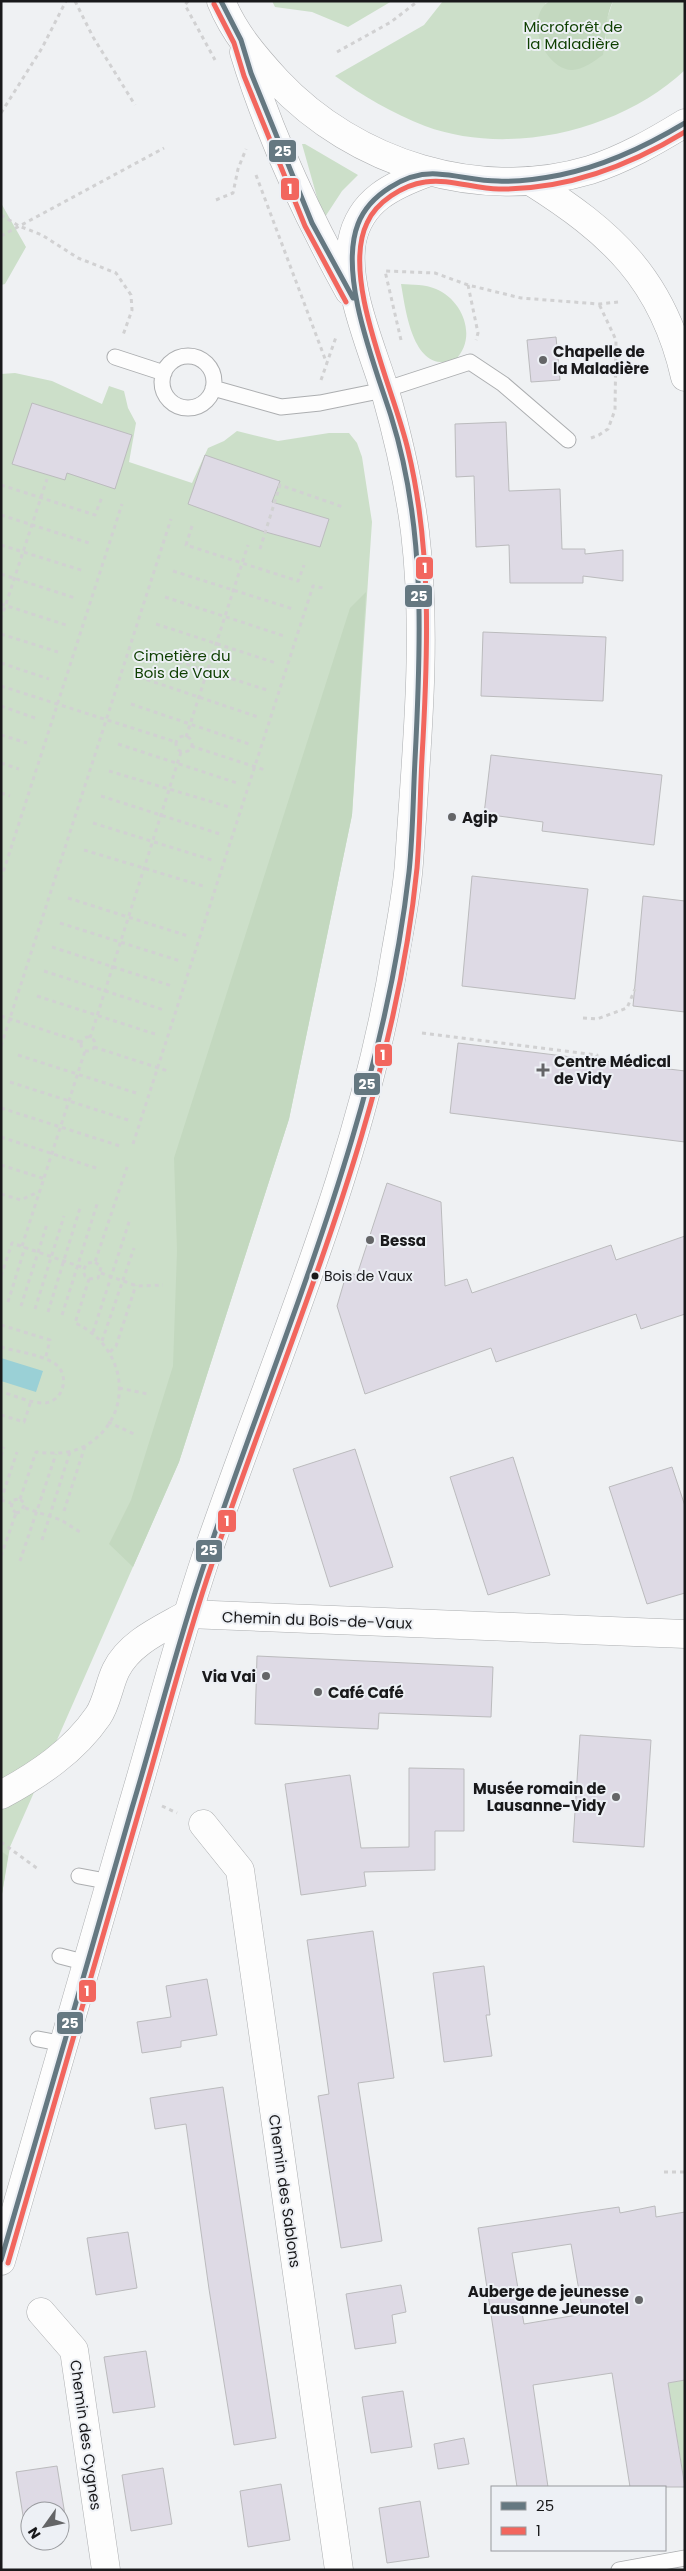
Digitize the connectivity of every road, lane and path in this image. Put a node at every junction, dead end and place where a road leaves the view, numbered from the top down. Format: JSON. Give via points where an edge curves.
{"nodes":[{"id":1,"x":66,"y":1,"type":"edge"},
{"id":2,"x":75,"y":1,"type":"edge"},
{"id":3,"x":221,"y":1,"type":"edge"},
{"id":4,"x":418,"y":1,"type":"edge"},
{"id":5,"x":241,"y":40,"type":"junction"},
{"id":6,"x":337,"y":52,"type":"dead end"},
{"id":7,"x":135,"y":105,"type":"dead end"},
{"id":8,"x":1,"y":113,"type":"edge"},
{"id":9,"x":685,"y":123,"type":"edge"},
{"id":10,"x":164,"y":148,"type":"dead end"},
{"id":11,"x":246,"y":149,"type":"dead end"},
{"id":12,"x":429,"y":172,"type":"junction"},
{"id":13,"x":530,"y":180,"type":"junction"},
{"id":14,"x":216,"y":200,"type":"dead end"},
{"id":15,"x":1,"y":215,"type":"edge"},
{"id":16,"x":19,"y":226,"type":"junction"},
{"id":17,"x":1,"y":236,"type":"edge"},
{"id":18,"x":468,"y":285,"type":"junction"},
{"id":19,"x":299,"y":290,"type":"dead end"},
{"id":20,"x":618,"y":302,"type":"dead end"},
{"id":21,"x":599,"y":304,"type":"junction"},
{"id":22,"x":359,"y":309,"type":"junction"},
{"id":23,"x":396,"y":317,"type":"dead end"},
{"id":24,"x":122,"y":338,"type":"dead end"},
{"id":25,"x":115,"y":356,"type":"dead end"},
{"id":26,"x":470,"y":362,"type":"junction"},
{"id":27,"x":164,"y":373,"type":"junction"},
{"id":28,"x":685,"y":377,"type":"edge"},
{"id":29,"x":213,"y":388,"type":"junction"},
{"id":30,"x":318,"y":388,"type":"dead end"},
{"id":31,"x":384,"y":390,"type":"junction"},
{"id":32,"x":568,"y":440,"type":"joint"},
{"id":33,"x":47,"y":479,"type":"dead end"},
{"id":34,"x":1,"y":485,"type":"edge"},
{"id":35,"x":41,"y":497,"type":"junction"},
{"id":36,"x":102,"y":497,"type":"dead end"},
{"id":37,"x":122,"y":504,"type":"dead end"},
{"id":38,"x":343,"y":507,"type":"dead end"},
{"id":39,"x":1,"y":516,"type":"edge"},
{"id":40,"x":171,"y":520,"type":"dead end"},
{"id":41,"x":32,"y":525,"type":"junction"},
{"id":42,"x":192,"y":526,"type":"dead end"},
{"id":43,"x":92,"y":544,"type":"dead end"},
{"id":44,"x":1,"y":545,"type":"edge"},
{"id":45,"x":248,"y":545,"type":"dead end"},
{"id":46,"x":260,"y":550,"type":"dead end"},
{"id":47,"x":23,"y":552,"type":"junction"},
{"id":48,"x":242,"y":563,"type":"junction"},
{"id":49,"x":304,"y":565,"type":"dead end"},
{"id":50,"x":84,"y":571,"type":"dead end"},
{"id":51,"x":173,"y":571,"type":"dead end"},
{"id":52,"x":1,"y":574,"type":"edge"},
{"id":53,"x":14,"y":579,"type":"junction"},
{"id":54,"x":323,"y":588,"type":"dead end"},
{"id":55,"x":233,"y":590,"type":"junction"},
{"id":56,"x":165,"y":597,"type":"dead end"},
{"id":57,"x":75,"y":598,"type":"dead end"},
{"id":58,"x":3,"y":605,"type":"edge"},
{"id":59,"x":293,"y":609,"type":"dead end"},
{"id":60,"x":225,"y":617,"type":"junction"},
{"id":61,"x":1,"y":619,"type":"edge"},
{"id":62,"x":156,"y":624,"type":"dead end"},
{"id":63,"x":66,"y":625,"type":"dead end"},
{"id":64,"x":1,"y":634,"type":"edge"},
{"id":65,"x":284,"y":636,"type":"dead end"},
{"id":66,"x":216,"y":644,"type":"junction"},
{"id":67,"x":58,"y":652,"type":"dead end"},
{"id":68,"x":148,"y":652,"type":"dead end"},
{"id":69,"x":1,"y":663,"type":"edge"},
{"id":70,"x":276,"y":663,"type":"dead end"},
{"id":71,"x":208,"y":671,"type":"junction"},
{"id":72,"x":139,"y":677,"type":"dead end"},
{"id":73,"x":49,"y":679,"type":"dead end"},
{"id":74,"x":1,"y":686,"type":"edge"},
{"id":75,"x":267,"y":690,"type":"dead end"},
{"id":76,"x":199,"y":697,"type":"junction"},
{"id":77,"x":58,"y":704,"type":"junction"},
{"id":78,"x":131,"y":704,"type":"dead end"},
{"id":79,"x":1,"y":706,"type":"edge"},
{"id":80,"x":258,"y":716,"type":"dead end"},
{"id":81,"x":35,"y":718,"type":"dead end"},
{"id":82,"x":107,"y":720,"type":"junction"},
{"id":83,"x":190,"y":724,"type":"junction"},
{"id":84,"x":1,"y":735,"type":"edge"},
{"id":85,"x":186,"y":737,"type":"junction"},
{"id":86,"x":176,"y":742,"type":"junction"},
{"id":87,"x":27,"y":743,"type":"dead end"},
{"id":88,"x":118,"y":744,"type":"dead end"},
{"id":89,"x":250,"y":744,"type":"dead end"},
{"id":90,"x":191,"y":746,"type":"junction"},
{"id":91,"x":182,"y":752,"type":"junction"},
{"id":92,"x":1,"y":763,"type":"edge"},
{"id":93,"x":178,"y":764,"type":"junction"},
{"id":94,"x":255,"y":766,"type":"junction"},
{"id":95,"x":18,"y":769,"type":"dead end"},
{"id":96,"x":265,"y":770,"type":"dead end"},
{"id":97,"x":109,"y":771,"type":"dead end"},
{"id":98,"x":237,"y":783,"type":"dead end"},
{"id":99,"x":170,"y":789,"type":"junction"},
{"id":100,"x":1,"y":793,"type":"edge"},
{"id":101,"x":10,"y":796,"type":"dead end"},
{"id":102,"x":101,"y":796,"type":"dead end"},
{"id":103,"x":229,"y":807,"type":"dead end"},
{"id":104,"x":161,"y":815,"type":"junction"},
{"id":105,"x":93,"y":823,"type":"dead end"},
{"id":106,"x":220,"y":834,"type":"dead end"},
{"id":107,"x":153,"y":842,"type":"junction"},
{"id":108,"x":84,"y":850,"type":"dead end"},
{"id":109,"x":212,"y":860,"type":"dead end"},
{"id":110,"x":144,"y":868,"type":"junction"},
{"id":111,"x":1,"y":878,"type":"edge"},
{"id":112,"x":203,"y":886,"type":"dead end"},
{"id":113,"x":68,"y":898,"type":"dead end"},
{"id":114,"x":129,"y":917,"type":"junction"},
{"id":115,"x":60,"y":923,"type":"dead end"},
{"id":116,"x":188,"y":936,"type":"dead end"},
{"id":117,"x":121,"y":942,"type":"junction"},
{"id":118,"x":52,"y":947,"type":"dead end"},
{"id":119,"x":180,"y":961,"type":"dead end"},
{"id":120,"x":113,"y":967,"type":"junction"},
{"id":121,"x":44,"y":971,"type":"dead end"},
{"id":122,"x":172,"y":986,"type":"dead end"},
{"id":123,"x":635,"y":989,"type":"dead end"},
{"id":124,"x":105,"y":991,"type":"junction"},
{"id":125,"x":36,"y":996,"type":"dead end"},
{"id":126,"x":164,"y":1010,"type":"dead end"},
{"id":127,"x":1,"y":1016,"type":"edge"},
{"id":128,"x":97,"y":1016,"type":"junction"},
{"id":129,"x":10,"y":1018,"type":"junction"},
{"id":130,"x":583,"y":1018,"type":"dead end"},
{"id":131,"x":422,"y":1033,"type":"dead end"},
{"id":132,"x":156,"y":1034,"type":"dead end"},
{"id":133,"x":90,"y":1038,"type":"junction"},
{"id":134,"x":81,"y":1042,"type":"junction"},
{"id":135,"x":1,"y":1046,"type":"edge"},
{"id":136,"x":94,"y":1047,"type":"junction"},
{"id":137,"x":85,"y":1051,"type":"junction"},
{"id":138,"x":18,"y":1055,"type":"dead end"},
{"id":139,"x":596,"y":1060,"type":"dead end"},
{"id":140,"x":158,"y":1067,"type":"junction"},
{"id":141,"x":168,"y":1071,"type":"dead end"},
{"id":142,"x":78,"y":1074,"type":"junction"},
{"id":143,"x":10,"y":1082,"type":"dead end"},
{"id":144,"x":136,"y":1093,"type":"dead end"},
{"id":145,"x":70,"y":1101,"type":"junction"},
{"id":146,"x":1,"y":1108,"type":"edge"},
{"id":147,"x":128,"y":1120,"type":"dead end"},
{"id":148,"x":61,"y":1127,"type":"junction"},
{"id":149,"x":1,"y":1137,"type":"edge"},
{"id":150,"x":133,"y":1144,"type":"dead end"},
{"id":151,"x":120,"y":1146,"type":"dead end"},
{"id":152,"x":52,"y":1154,"type":"junction"},
{"id":153,"x":1,"y":1165,"type":"edge"},
{"id":154,"x":127,"y":1167,"type":"dead end"},
{"id":155,"x":99,"y":1169,"type":"dead end"},
{"id":156,"x":45,"y":1179,"type":"junction"},
{"id":157,"x":40,"y":1191,"type":"junction"},
{"id":158,"x":1,"y":1194,"type":"edge"},
{"id":159,"x":98,"y":1201,"type":"dead end"},
{"id":160,"x":80,"y":1208,"type":"dead end"},
{"id":161,"x":64,"y":1216,"type":"dead end"},
{"id":162,"x":130,"y":1219,"type":"dead end"},
{"id":163,"x":47,"y":1224,"type":"dead end"},
{"id":164,"x":24,"y":1247,"type":"junction"},
{"id":165,"x":134,"y":1248,"type":"dead end"},
{"id":166,"x":38,"y":1252,"type":"junction"},
{"id":167,"x":51,"y":1256,"type":"junction"},
{"id":168,"x":64,"y":1261,"type":"junction"},
{"id":169,"x":95,"y":1262,"type":"junction"},
{"id":170,"x":77,"y":1265,"type":"junction"},
{"id":171,"x":84,"y":1268,"type":"junction"},
{"id":172,"x":102,"y":1273,"type":"junction"},
{"id":173,"x":1,"y":1276,"type":"edge"},
{"id":174,"x":110,"y":1276,"type":"junction"},
{"id":175,"x":89,"y":1279,"type":"junction"},
{"id":176,"x":123,"y":1280,"type":"junction"},
{"id":177,"x":136,"y":1285,"type":"junction"},
{"id":178,"x":163,"y":1285,"type":"dead end"},
{"id":179,"x":8,"y":1302,"type":"dead end"},
{"id":180,"x":21,"y":1306,"type":"dead end"},
{"id":181,"x":35,"y":1309,"type":"dead end"},
{"id":182,"x":48,"y":1312,"type":"dead end"},
{"id":183,"x":62,"y":1315,"type":"dead end"},
{"id":184,"x":1,"y":1325,"type":"edge"},
{"id":185,"x":93,"y":1332,"type":"junction"},
{"id":186,"x":102,"y":1341,"type":"junction"},
{"id":187,"x":1,"y":1347,"type":"edge"},
{"id":188,"x":110,"y":1352,"type":"junction"},
{"id":189,"x":45,"y":1360,"type":"junction"},
{"id":190,"x":119,"y":1388,"type":"junction"},
{"id":191,"x":1,"y":1392,"type":"edge"},
{"id":192,"x":148,"y":1394,"type":"dead end"},
{"id":193,"x":32,"y":1401,"type":"junction"},
{"id":194,"x":1,"y":1415,"type":"edge"},
{"id":195,"x":108,"y":1422,"type":"junction"},
{"id":196,"x":134,"y":1434,"type":"dead end"},
{"id":197,"x":85,"y":1446,"type":"junction"},
{"id":198,"x":4,"y":1447,"type":"dead end"},
{"id":199,"x":17,"y":1452,"type":"dead end"},
{"id":200,"x":70,"y":1452,"type":"junction"},
{"id":201,"x":56,"y":1454,"type":"junction"},
{"id":202,"x":1,"y":1456,"type":"edge"},
{"id":203,"x":20,"y":1499,"type":"junction"},
{"id":204,"x":1,"y":1500,"type":"edge"},
{"id":205,"x":11,"y":1503,"type":"junction"},
{"id":206,"x":25,"y":1508,"type":"junction"},
{"id":207,"x":64,"y":1511,"type":"dead end"},
{"id":208,"x":16,"y":1512,"type":"junction"},
{"id":209,"x":37,"y":1512,"type":"junction"},
{"id":210,"x":49,"y":1516,"type":"junction"},
{"id":211,"x":80,"y":1532,"type":"dead end"},
{"id":212,"x":42,"y":1540,"type":"dead end"},
{"id":213,"x":1,"y":1556,"type":"edge"},
{"id":214,"x":20,"y":1561,"type":"dead end"},
{"id":215,"x":188,"y":1614,"type":"junction"},
{"id":216,"x":685,"y":1634,"type":"edge"},
{"id":217,"x":1,"y":1795,"type":"edge"},
{"id":218,"x":203,"y":1824,"type":"dead end"},
{"id":219,"x":1,"y":1842,"type":"edge"},
{"id":220,"x":38,"y":1869,"type":"dead end"},
{"id":221,"x":79,"y":1876,"type":"dead end"},
{"id":222,"x":111,"y":1882,"type":"junction"},
{"id":223,"x":60,"y":1956,"type":"dead end"},
{"id":224,"x":87,"y":1963,"type":"junction"},
{"id":225,"x":664,"y":2172,"type":"dead end"},
{"id":226,"x":685,"y":2172,"type":"edge"},
{"id":227,"x":1,"y":2261,"type":"edge"},
{"id":228,"x":41,"y":2312,"type":"dead end"},
{"id":229,"x":685,"y":2558,"type":"edge"},
{"id":230,"x":106,"y":2570,"type":"edge"},
{"id":231,"x":339,"y":2570,"type":"edge"},
{"id":232,"x":619,"y":2570,"type":"edge"}],
"edges":[{"from":1,"to":8,"type":"path","via":[[42,48]]},
{"from":2,"to":7,"type":"path","via":[[93,38]]},
{"from":3,"to":5,"type":"main road"},
{"from":4,"to":6,"type":"path","via":[[391,22]]},
{"from":5,"to":12,"type":"main road","via":[[294,100],[330,127],[372,151]]},
{"from":5,"to":22,"type":"main road","via":[[251,73],[312,223]]},
{"from":9,"to":13,"type":"main road","via":[[645,148],[597,167]]},
{"from":10,"to":16,"type":"path"},
{"from":11,"to":14,"type":"path","via":[[233,193]]},
{"from":12,"to":13,"type":"main road","via":[[462,179]]},
{"from":12,"to":22,"type":"main road","via":[[383,192],[359,218],[350,257]]},
{"from":13,"to":28,"type":"main road","via":[[598,229],[650,286],[678,348]]},
{"from":15,"to":16,"type":"path"},
{"from":16,"to":17,"type":"path"},
{"from":16,"to":24,"type":"path","via":[[42,235],[78,258],[116,273],[131,296],[132,310]]},
{"from":18,"to":21,"type":"path","via":[[521,298]]},
{"from":18,"to":23,"type":"path","via":[[435,273],[385,271]]},
{"from":18,"to":26,"type":"path","via":[[478,333]]},
{"from":19,"to":30,"type":"path","via":[[327,364]]},
{"from":20,"to":21,"type":"path"},
{"from":21,"to":32,"type":"path","via":[[616,340],[614,410],[608,428],[599,435],[584,440]]},
{"from":22,"to":31,"type":"main road"},
{"from":25,"to":27,"type":"lane"},
{"from":26,"to":31,"type":"lane"},
{"from":26,"to":32,"type":"lane","via":[[503,384]]},
{"from":27,"to":29,"type":"lane","via":[[174,360],[197,358],[209,367]]},
{"from":27,"to":29,"type":"lane","via":[[162,381],[167,398],[181,407],[189,408],[204,402]]},
{"from":29,"to":31,"type":"lane","via":[[281,407]]},
{"from":31,"to":215,"type":"main road","via":[[402,453],[415,533],[420,621],[409,870],[389,995],[345,1169]]},
{"from":33,"to":35,"type":"path"},
{"from":34,"to":35,"type":"path"},
{"from":35,"to":36,"type":"path","via":[[95,515]]},
{"from":35,"to":41,"type":"path"},
{"from":37,"to":77,"type":"path"},
{"from":38,"to":46,"type":"path","via":[[280,484]]},
{"from":39,"to":41,"type":"path"},
{"from":40,"to":82,"type":"path"},
{"from":41,"to":43,"type":"path"},
{"from":41,"to":47,"type":"path"},
{"from":42,"to":48,"type":"path","via":[[186,545]]},
{"from":44,"to":47,"type":"path"},
{"from":45,"to":48,"type":"path"},
{"from":47,"to":50,"type":"path"},
{"from":47,"to":53,"type":"path"},
{"from":48,"to":49,"type":"path","via":[[298,582]]},
{"from":48,"to":55,"type":"path"},
{"from":51,"to":55,"type":"path"},
{"from":52,"to":53,"type":"path"},
{"from":53,"to":57,"type":"path"},
{"from":53,"to":58,"type":"path"},
{"from":54,"to":94,"type":"path","via":[[313,586]]},
{"from":55,"to":59,"type":"path"},
{"from":55,"to":60,"type":"path"},
{"from":56,"to":60,"type":"path"},
{"from":58,"to":61,"type":"path"},
{"from":58,"to":63,"type":"path"},
{"from":60,"to":65,"type":"path"},
{"from":60,"to":66,"type":"path"},
{"from":62,"to":66,"type":"path"},
{"from":64,"to":67,"type":"path"},
{"from":66,"to":70,"type":"path"},
{"from":66,"to":71,"type":"path"},
{"from":68,"to":71,"type":"path"},
{"from":69,"to":73,"type":"path"},
{"from":71,"to":75,"type":"path"},
{"from":71,"to":76,"type":"path"},
{"from":72,"to":76,"type":"path"},
{"from":74,"to":77,"type":"path"},
{"from":76,"to":80,"type":"path"},
{"from":76,"to":83,"type":"path"},
{"from":77,"to":82,"type":"path"},
{"from":77,"to":111,"type":"path"},
{"from":78,"to":83,"type":"path"},
{"from":79,"to":81,"type":"path"},
{"from":82,"to":86,"type":"path"},
{"from":82,"to":129,"type":"path"},
{"from":83,"to":85,"type":"path"},
{"from":83,"to":89,"type":"path"},
{"from":84,"to":87,"type":"path"},
{"from":85,"to":86,"type":"path"},
{"from":85,"to":90,"type":"path"},
{"from":86,"to":91,"type":"path"},
{"from":88,"to":93,"type":"path"},
{"from":90,"to":91,"type":"path"},
{"from":90,"to":94,"type":"path"},
{"from":91,"to":93,"type":"path"},
{"from":92,"to":95,"type":"path"},
{"from":93,"to":98,"type":"path"},
{"from":93,"to":99,"type":"path"},
{"from":94,"to":96,"type":"path"},
{"from":94,"to":140,"type":"path"},
{"from":97,"to":99,"type":"path"},
{"from":99,"to":103,"type":"path"},
{"from":99,"to":104,"type":"path"},
{"from":100,"to":101,"type":"path"},
{"from":102,"to":104,"type":"path"},
{"from":104,"to":106,"type":"path"},
{"from":104,"to":107,"type":"path"},
{"from":105,"to":107,"type":"path"},
{"from":107,"to":109,"type":"path"},
{"from":107,"to":110,"type":"path"},
{"from":108,"to":110,"type":"path"},
{"from":110,"to":112,"type":"path"},
{"from":110,"to":114,"type":"path"},
{"from":113,"to":114,"type":"path"},
{"from":114,"to":116,"type":"path"},
{"from":114,"to":117,"type":"path"},
{"from":115,"to":117,"type":"path"},
{"from":117,"to":119,"type":"path"},
{"from":117,"to":120,"type":"path"},
{"from":118,"to":120,"type":"path"},
{"from":120,"to":122,"type":"path"},
{"from":120,"to":124,"type":"path"},
{"from":121,"to":124,"type":"path"},
{"from":123,"to":130,"type":"path","via":[[627,1008],[596,1019]]},
{"from":124,"to":126,"type":"path"},
{"from":124,"to":128,"type":"path"},
{"from":125,"to":128,"type":"path"},
{"from":127,"to":129,"type":"path"},
{"from":128,"to":132,"type":"path"},
{"from":128,"to":133,"type":"path"},
{"from":129,"to":134,"type":"path"},
{"from":129,"to":135,"type":"path"},
{"from":131,"to":139,"type":"path","via":[[597,1055]]},
{"from":133,"to":134,"type":"path"},
{"from":133,"to":136,"type":"path"},
{"from":134,"to":137,"type":"path"},
{"from":136,"to":137,"type":"path"},
{"from":136,"to":140,"type":"path"},
{"from":137,"to":142,"type":"path"},
{"from":138,"to":142,"type":"path"},
{"from":140,"to":141,"type":"path"},
{"from":140,"to":150,"type":"path"},
{"from":142,"to":144,"type":"path"},
{"from":142,"to":145,"type":"path"},
{"from":143,"to":145,"type":"path"},
{"from":145,"to":147,"type":"path"},
{"from":145,"to":148,"type":"path"},
{"from":146,"to":148,"type":"path"},
{"from":148,"to":151,"type":"path"},
{"from":148,"to":152,"type":"path"},
{"from":149,"to":152,"type":"path"},
{"from":152,"to":155,"type":"path"},
{"from":152,"to":156,"type":"path"},
{"from":153,"to":156,"type":"path"},
{"from":154,"to":169,"type":"path"},
{"from":156,"to":157,"type":"path"},
{"from":157,"to":158,"type":"path","via":[[21,1200]]},
{"from":157,"to":164,"type":"path"},
{"from":159,"to":170,"type":"path"},
{"from":160,"to":168,"type":"path"},
{"from":161,"to":167,"type":"path"},
{"from":162,"to":174,"type":"path"},
{"from":163,"to":166,"type":"path"},
{"from":164,"to":166,"type":"path"},
{"from":164,"to":173,"type":"path","via":[[12,1243]]},
{"from":164,"to":179,"type":"path"},
{"from":165,"to":176,"type":"path"},
{"from":166,"to":167,"type":"path"},
{"from":166,"to":180,"type":"path"},
{"from":167,"to":168,"type":"path"},
{"from":167,"to":181,"type":"path"},
{"from":168,"to":170,"type":"path"},
{"from":168,"to":182,"type":"path"},
{"from":169,"to":171,"type":"path","via":[[87,1263]]},
{"from":169,"to":172,"type":"path"},
{"from":170,"to":171,"type":"path"},
{"from":170,"to":183,"type":"path"},
{"from":171,"to":175,"type":"path"},
{"from":172,"to":174,"type":"path"},
{"from":172,"to":175,"type":"path","via":[[98,1278]]},
{"from":174,"to":176,"type":"path"},
{"from":174,"to":185,"type":"path"},
{"from":175,"to":185,"type":"path","via":[[75,1322]]},
{"from":176,"to":177,"type":"path"},
{"from":176,"to":186,"type":"path"},
{"from":177,"to":178,"type":"path"},
{"from":177,"to":188,"type":"path","via":[[116,1346]]},
{"from":184,"to":189,"type":"path","via":[[50,1340]]},
{"from":185,"to":186,"type":"path"},
{"from":186,"to":188,"type":"path"},
{"from":187,"to":189,"type":"path"},
{"from":188,"to":190,"type":"path","via":[[117,1365]]},
{"from":189,"to":193,"type":"path","via":[[60,1368],[63,1388],[50,1402]]},
{"from":190,"to":192,"type":"path"},
{"from":190,"to":195,"type":"path"},
{"from":191,"to":193,"type":"path"},
{"from":193,"to":194,"type":"path","via":[[24,1422]]},
{"from":195,"to":196,"type":"path"},
{"from":195,"to":197,"type":"path"},
{"from":197,"to":200,"type":"path"},
{"from":197,"to":207,"type":"path"},
{"from":198,"to":202,"type":"path"},
{"from":199,"to":204,"type":"path"},
{"from":200,"to":201,"type":"path"},
{"from":200,"to":210,"type":"path"},
{"from":201,"to":203,"type":"path","via":[[36,1452]]},
{"from":201,"to":209,"type":"path"},
{"from":203,"to":205,"type":"path"},
{"from":203,"to":206,"type":"path"},
{"from":204,"to":205,"type":"path"},
{"from":205,"to":208,"type":"path"},
{"from":206,"to":208,"type":"path"},
{"from":206,"to":209,"type":"path"},
{"from":208,"to":213,"type":"path"},
{"from":209,"to":210,"type":"path"},
{"from":209,"to":214,"type":"path"},
{"from":210,"to":211,"type":"path"},
{"from":210,"to":212,"type":"path"},
{"from":215,"to":216,"type":"main road","name":"Chemin du Bois-de-Vaux"},
{"from":215,"to":217,"type":"main road","via":[[138,1643],[117,1668],[99,1715],[70,1748],[46,1768]]},
{"from":215,"to":222,"type":"main road"},
{"from":218,"to":231,"type":"main road","name":"Chemin des Sablons","via":[[240,1870]]},
{"from":219,"to":220,"type":"path"},
{"from":221,"to":222,"type":"lane"},
{"from":222,"to":224,"type":"main road"},
{"from":223,"to":224,"type":"lane"},
{"from":224,"to":227,"type":"main road","via":[[51,2041]]},
{"from":225,"to":226,"type":"path"},
{"from":228,"to":230,"type":"main road","name":"Chemin des Cygnes","via":[[74,2350]]},
{"from":229,"to":232,"type":"lane"}]}
